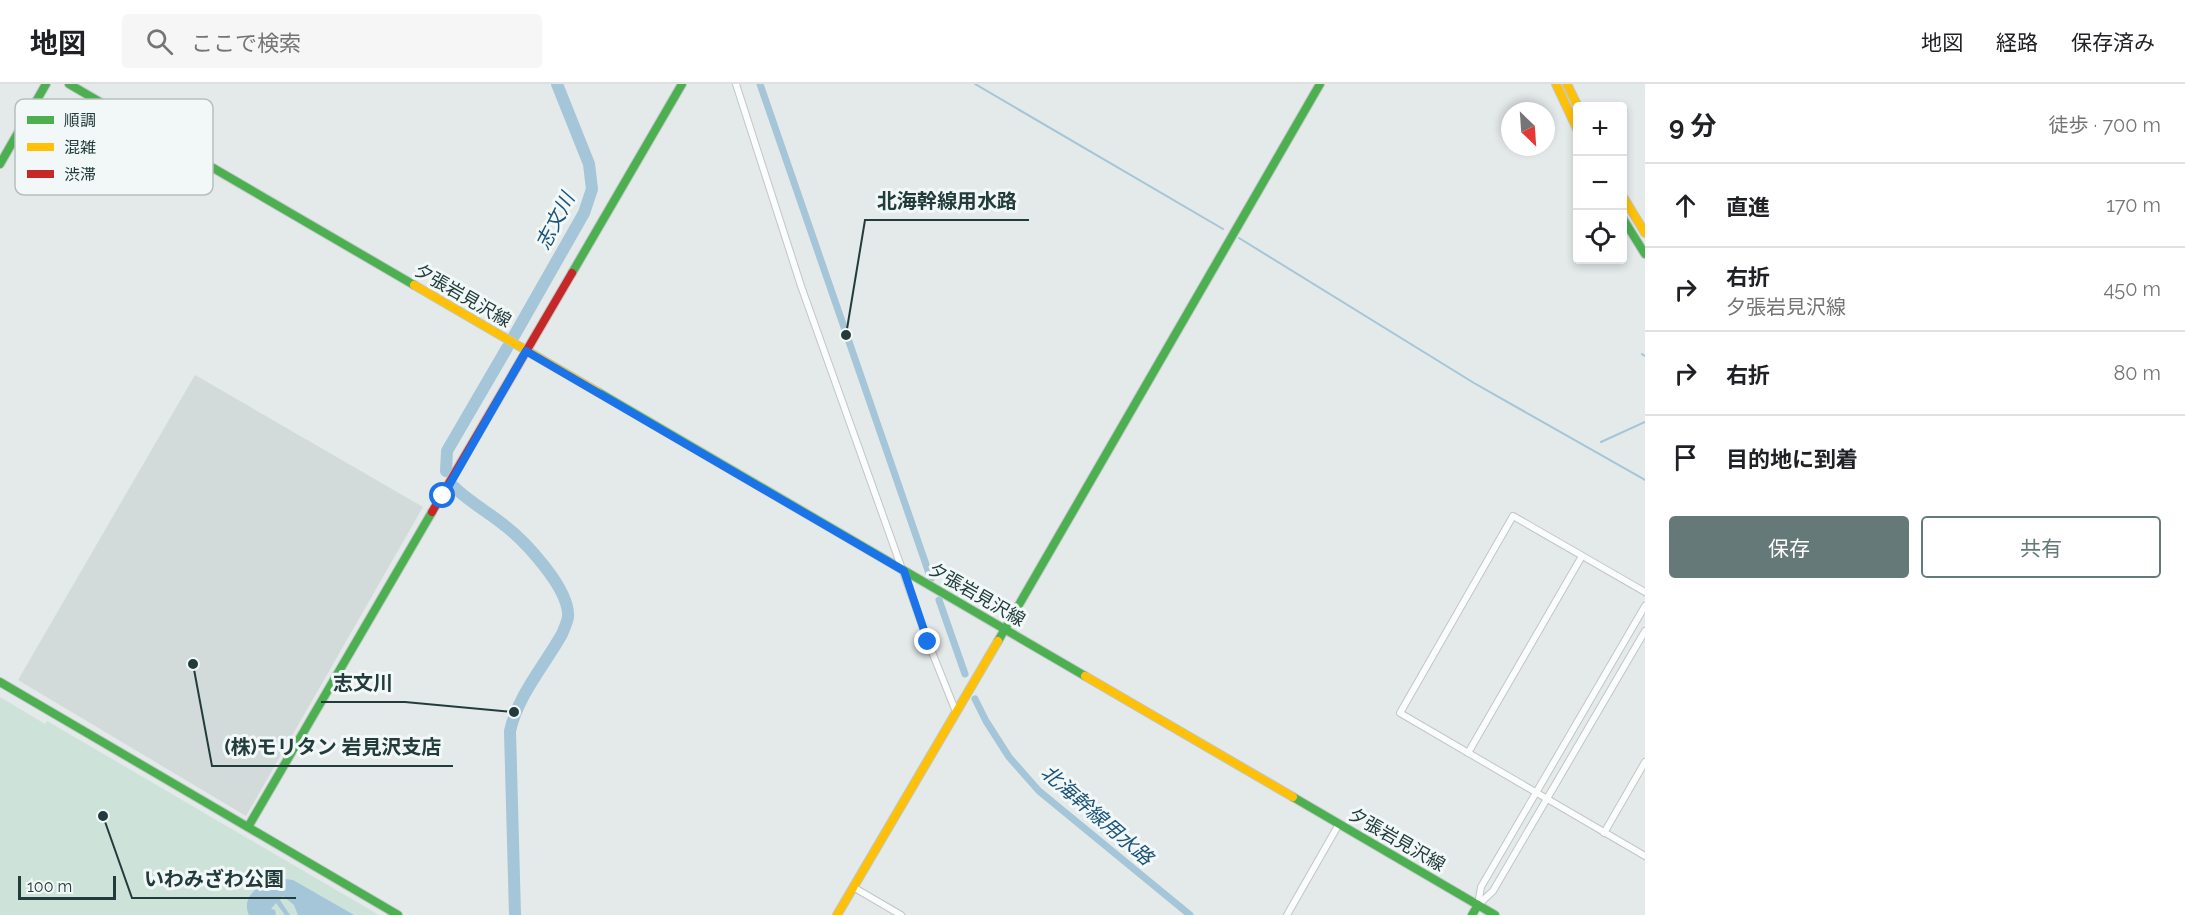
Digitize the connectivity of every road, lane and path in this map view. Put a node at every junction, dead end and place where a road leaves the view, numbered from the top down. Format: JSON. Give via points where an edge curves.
{"nodes":[{"id":1,"x":46,"y":84,"type":"edge"},
{"id":2,"x":69,"y":84,"type":"edge"},
{"id":3,"x":682,"y":84,"type":"edge"},
{"id":4,"x":736,"y":84,"type":"edge"},
{"id":5,"x":1320,"y":84,"type":"edge"},
{"id":6,"x":1556,"y":84,"type":"edge"},
{"id":7,"x":1567,"y":84,"type":"edge"},
{"id":8,"x":37,"y":99,"type":"edge"},
{"id":9,"x":95,"y":99,"type":"edge"},
{"id":10,"x":1576,"y":102,"type":"edge"},
{"id":11,"x":1573,"y":120,"type":"edge"},
{"id":12,"x":15,"y":138,"type":"edge"},
{"id":13,"x":0,"y":164,"type":"edge"},
{"id":14,"x":213,"y":168,"type":"edge"},
{"id":15,"x":1627,"y":202,"type":"edge"},
{"id":16,"x":1627,"y":224,"type":"edge"},
{"id":17,"x":1645,"y":233,"type":"edge"},
{"id":18,"x":1645,"y":254,"type":"edge"},
{"id":19,"x":526,"y":351,"type":"junction"},
{"id":20,"x":1582,"y":556,"type":"junction"},
{"id":21,"x":904,"y":571,"type":"junction"},
{"id":22,"x":1645,"y":592,"type":"edge"},
{"id":23,"x":1645,"y":606,"type":"edge"},
{"id":24,"x":1005,"y":629,"type":"junction"},
{"id":25,"x":1645,"y":631,"type":"edge"},
{"id":26,"x":0,"y":682,"type":"edge"},
{"id":27,"x":956,"y":712,"type":"junction"},
{"id":28,"x":1468,"y":753,"type":"junction"},
{"id":29,"x":1645,"y":762,"type":"edge"},
{"id":30,"x":1535,"y":793,"type":"junction"},
{"id":31,"x":1547,"y":799,"type":"junction"},
{"id":32,"x":1339,"y":824,"type":"junction"},
{"id":33,"x":248,"y":827,"type":"junction"},
{"id":34,"x":1604,"y":833,"type":"junction"},
{"id":35,"x":1645,"y":856,"type":"edge"},
{"id":36,"x":853,"y":887,"type":"junction"},
{"id":37,"x":1478,"y":905,"type":"junction"},
{"id":38,"x":398,"y":915,"type":"edge"},
{"id":39,"x":837,"y":915,"type":"edge"},
{"id":40,"x":901,"y":915,"type":"edge"},
{"id":41,"x":1287,"y":915,"type":"edge"},
{"id":42,"x":1473,"y":915,"type":"edge"},
{"id":43,"x":1495,"y":915,"type":"edge"}],
"edges":[{"from":1,"to":8,"type":"main road"},
{"from":2,"to":9,"type":"main road","name":"夕張岩見沢線"},
{"from":3,"to":19,"type":"main road"},
{"from":4,"to":21,"type":"street","via":[[801,286]]},
{"from":5,"to":24,"type":"main road"},
{"from":6,"to":11,"type":"main road"},
{"from":7,"to":10,"type":"main road"},
{"from":12,"to":13,"type":"main road"},
{"from":14,"to":19,"type":"main road","name":"夕張岩見沢線"},
{"from":15,"to":17,"type":"main road"},
{"from":16,"to":18,"type":"main road"},
{"from":19,"to":21,"type":"main road","name":"夕張岩見沢線"},
{"from":19,"to":33,"type":"main road"},
{"from":20,"to":22,"type":"street"},
{"from":20,"to":28,"type":"street"},
{"from":20,"to":28,"type":"street","via":[[1513,516],[1400,713]]},
{"from":21,"to":24,"type":"main road","name":"夕張岩見沢線"},
{"from":21,"to":27,"type":"street"},
{"from":23,"to":30,"type":"street"},
{"from":24,"to":27,"type":"main road"},
{"from":24,"to":32,"type":"main road","name":"夕張岩見沢線"},
{"from":25,"to":31,"type":"street"},
{"from":26,"to":33,"type":"main road"},
{"from":27,"to":36,"type":"main road"},
{"from":28,"to":30,"type":"street"},
{"from":29,"to":34,"type":"street"},
{"from":30,"to":31,"type":"street"},
{"from":30,"to":37,"type":"street","via":[[1481,887]]},
{"from":31,"to":34,"type":"street"},
{"from":31,"to":37,"type":"street","via":[[1493,891]]},
{"from":32,"to":37,"type":"main road","name":"夕張岩見沢線"},
{"from":32,"to":41,"type":"street"},
{"from":33,"to":38,"type":"main road"},
{"from":34,"to":35,"type":"street"},
{"from":36,"to":39,"type":"main road"},
{"from":36,"to":40,"type":"street"},
{"from":37,"to":42,"type":"main road"},
{"from":37,"to":43,"type":"main road","name":"夕張岩見沢線"}]}
